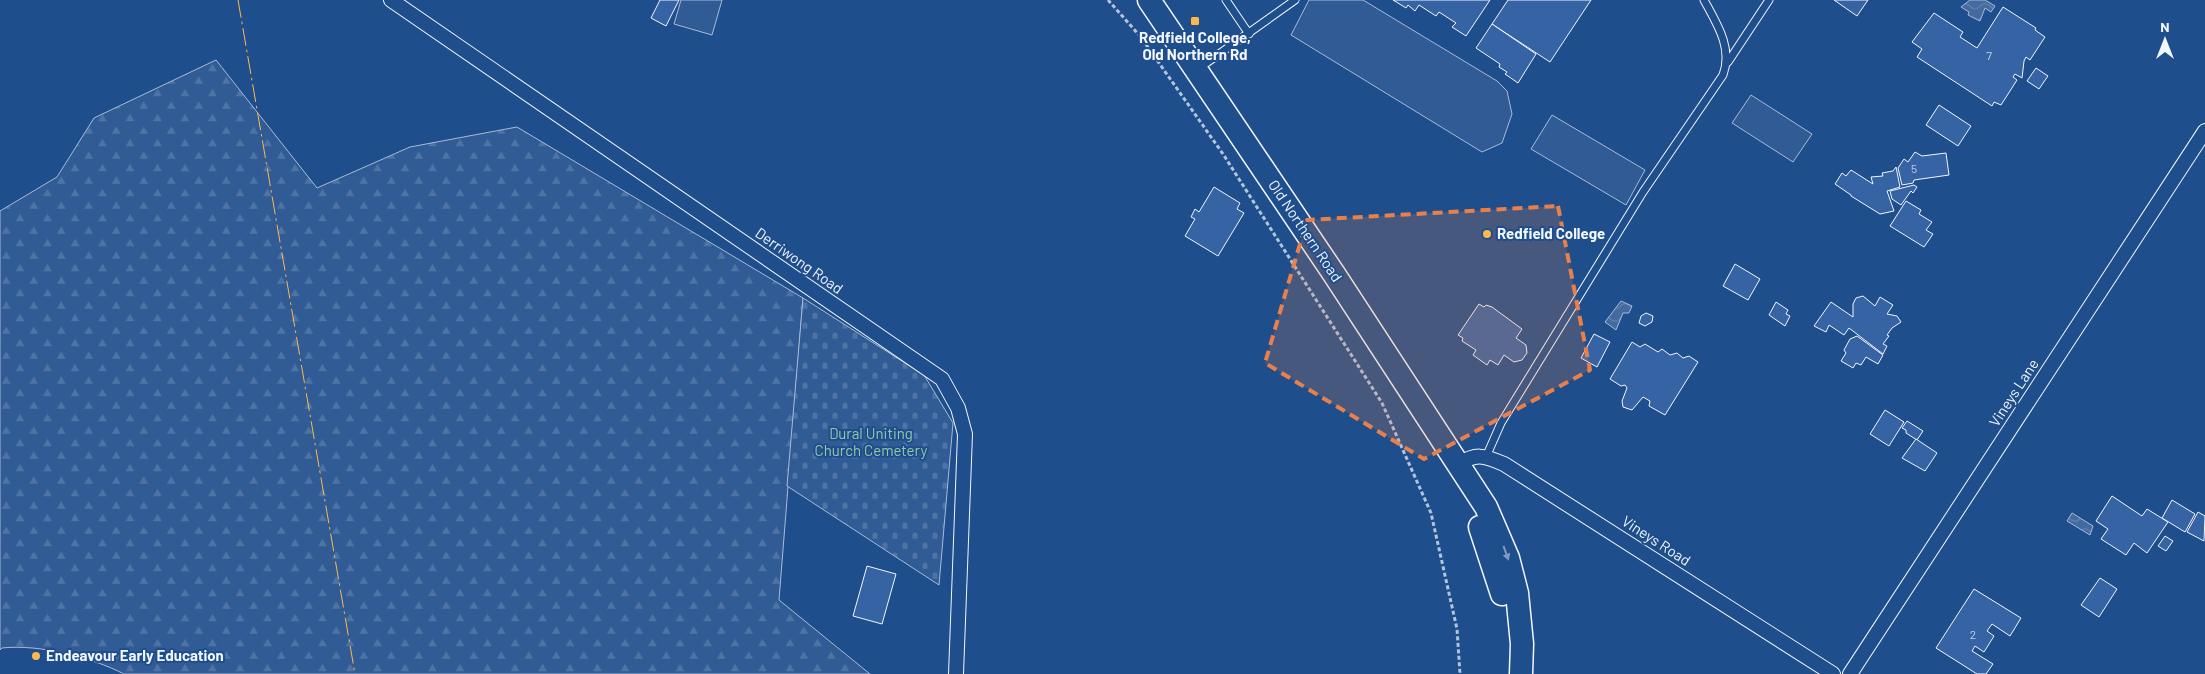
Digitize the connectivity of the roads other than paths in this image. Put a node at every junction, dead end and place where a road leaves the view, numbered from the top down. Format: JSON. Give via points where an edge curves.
{"nodes":[{"id":1,"x":391,"y":0,"type":"edge"},
{"id":2,"x":1149,"y":0,"type":"edge"},
{"id":3,"x":1226,"y":0,"type":"edge"},
{"id":4,"x":1295,"y":0,"type":"edge"},
{"id":5,"x":1704,"y":0,"type":"edge"},
{"id":6,"x":1769,"y":0,"type":"edge"},
{"id":7,"x":1248,"y":34,"type":"junction"},
{"id":8,"x":1728,"y":62,"type":"junction"},
{"id":9,"x":1198,"y":70,"type":"junction"},
{"id":10,"x":2205,"y":130,"type":"edge"},
{"id":11,"x":1486,"y":457,"type":"junction"},
{"id":12,"x":1457,"y":465,"type":"junction"},
{"id":13,"x":956,"y":674,"type":"edge"},
{"id":14,"x":1506,"y":674,"type":"edge"},
{"id":15,"x":1521,"y":674,"type":"edge"},
{"id":16,"x":1832,"y":674,"type":"edge"},
{"id":17,"x":1850,"y":674,"type":"edge"}],
"edges":[{"from":1,"to":13,"type":"street","name":"Derriwong Road","via":[[942,379],[958,408],[965,434]]},
{"from":2,"to":9,"type":"main road","name":"Old Northern Road"},
{"from":3,"to":7,"type":"lane"},
{"from":4,"to":7,"type":"lane"},
{"from":5,"to":8,"type":"lane","via":[[1725,44]]},
{"from":6,"to":8,"type":"lane"},
{"from":7,"to":9,"type":"lane"},
{"from":8,"to":11,"type":"lane","via":[[1723,75],[1643,192],[1506,415]]},
{"from":9,"to":12,"type":"main road","name":"Old Northern Road"},
{"from":10,"to":17,"type":"street","name":"Vineys Lane"},
{"from":11,"to":12,"type":"street","via":[[1471,456]]},
{"from":11,"to":16,"type":"street","name":"Vineys Road","via":[[1504,464],[1544,489]]},
{"from":12,"to":14,"type":"main road","name":"Old Northern Road","via":[[1495,569],[1504,604]]},
{"from":12,"to":15,"type":"main road","name":"Old Northern Road","one_way":true,"via":[[1486,507],[1508,558],[1520,618]]}]}
